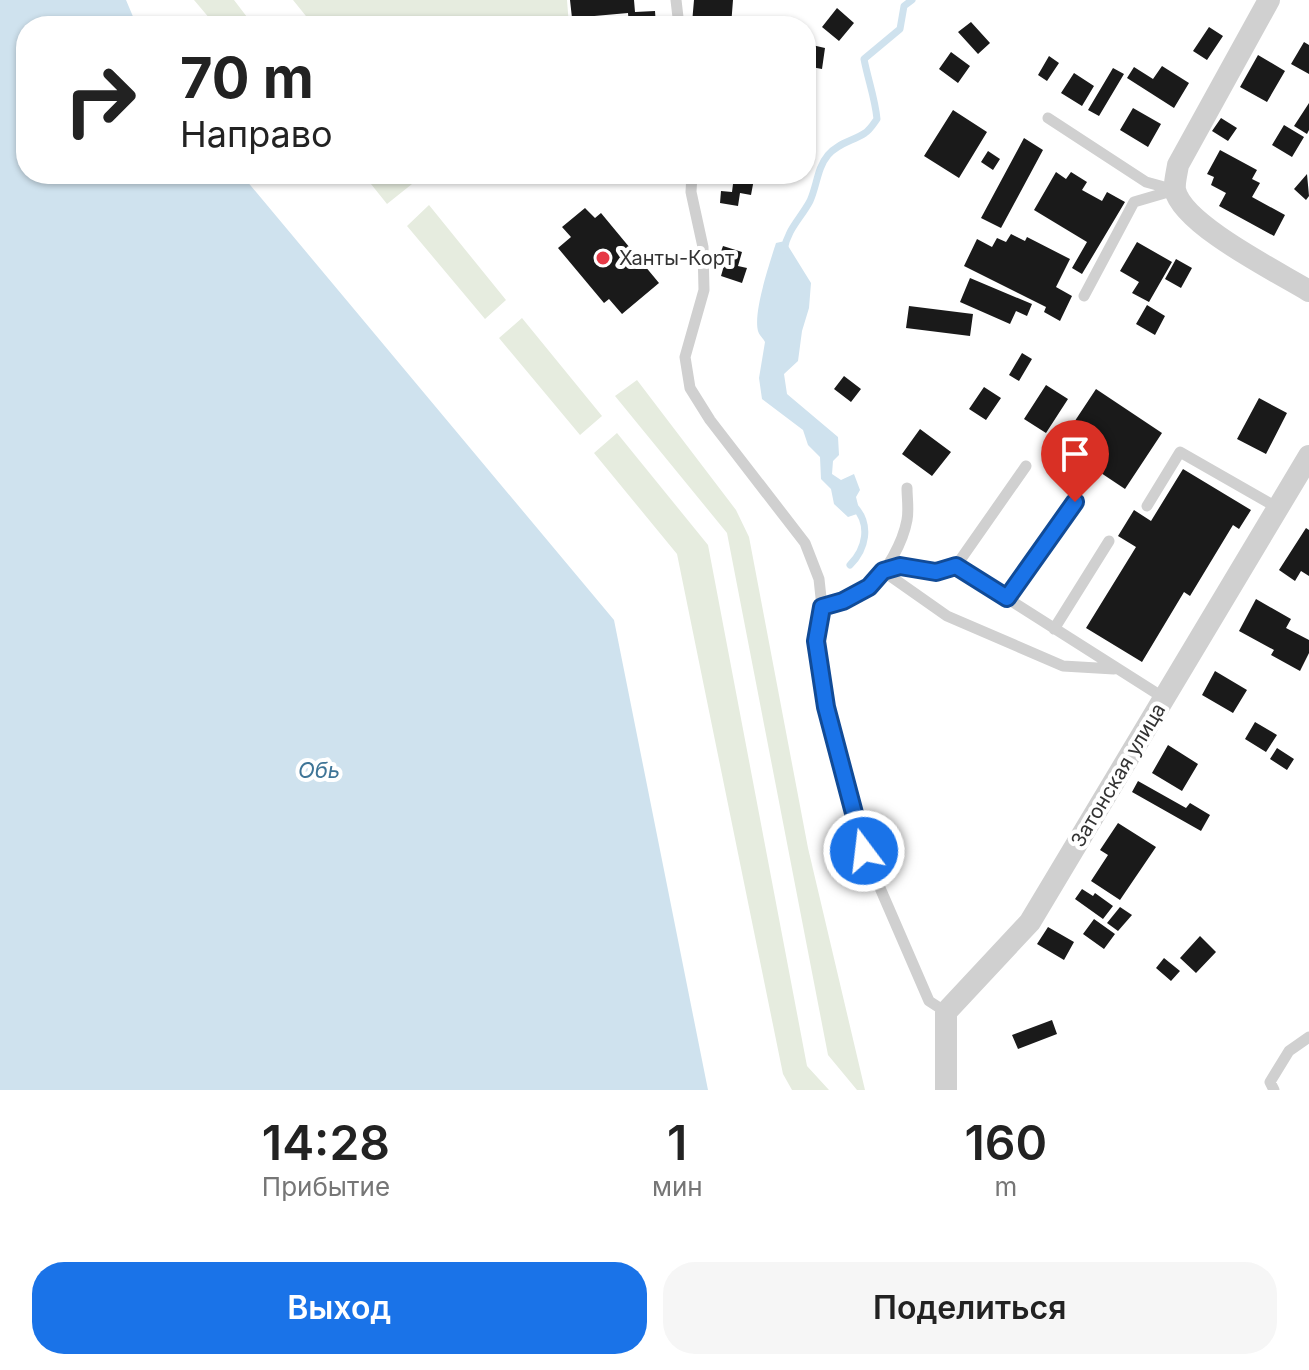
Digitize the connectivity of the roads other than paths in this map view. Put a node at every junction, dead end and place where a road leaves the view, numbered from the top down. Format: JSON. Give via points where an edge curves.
{"nodes":[{"id":1,"x":1269,"y":0,"type":"edge"},
{"id":2,"x":1048,"y":118,"type":"dead end"},
{"id":3,"x":691,"y":184,"type":"edge"},
{"id":4,"x":1175,"y":190,"type":"junction"},
{"id":5,"x":1309,"y":291,"type":"edge"},
{"id":6,"x":1084,"y":296,"type":"dead end"},
{"id":7,"x":1309,"y":456,"type":"edge"},
{"id":8,"x":1026,"y":466,"type":"dead end"},
{"id":9,"x":907,"y":488,"type":"dead end"},
{"id":10,"x":1075,"y":502,"type":"dead end"},
{"id":11,"x":1147,"y":506,"type":"dead end"},
{"id":12,"x":1278,"y":508,"type":"junction"},
{"id":13,"x":1109,"y":541,"type":"dead end"},
{"id":14,"x":956,"y":566,"type":"junction"},
{"id":15,"x":883,"y":571,"type":"junction"},
{"id":16,"x":1007,"y":598,"type":"junction"},
{"id":17,"x":822,"y":607,"type":"junction"},
{"id":18,"x":1054,"y":629,"type":"junction"},
{"id":19,"x":1118,"y":669,"type":"junction"},
{"id":20,"x":1164,"y":698,"type":"junction"},
{"id":21,"x":946,"y":1012,"type":"junction"},
{"id":22,"x":1309,"y":1037,"type":"edge"},
{"id":23,"x":946,"y":1090,"type":"edge"},
{"id":24,"x":1274,"y":1090,"type":"edge"}],
"edges":[{"from":1,"to":4,"type":"street","via":[[1178,165]]},
{"from":2,"to":4,"type":"lane","via":[[1146,182]]},
{"from":3,"to":17,"type":"lane","via":[[703,247],[704,290],[685,357],[690,388],[805,543],[819,579]]},
{"from":4,"to":5,"type":"street","via":[[1190,215],[1212,232]]},
{"from":4,"to":6,"type":"lane","via":[[1134,202]]},
{"from":7,"to":12,"type":"street","name":"Затонская улица"},
{"from":8,"to":14,"type":"lane"},
{"from":9,"to":15,"type":"lane","via":[[908,520]]},
{"from":10,"to":16,"type":"lane"},
{"from":11,"to":12,"type":"lane","via":[[1180,452]]},
{"from":12,"to":20,"type":"street","name":"Затонская улица"},
{"from":13,"to":18,"type":"lane"},
{"from":14,"to":15,"type":"lane","via":[[936,572],[900,566]]},
{"from":14,"to":16,"type":"lane"},
{"from":15,"to":17,"type":"lane","via":[[869,587]]},
{"from":15,"to":19,"type":"lane","via":[[947,616],[1063,666]]},
{"from":16,"to":18,"type":"lane"},
{"from":17,"to":21,"type":"lane","via":[[816,641],[826,707],[864,851],[929,1001]]},
{"from":18,"to":19,"type":"lane"},
{"from":19,"to":20,"type":"lane"},
{"from":20,"to":21,"type":"street","name":"Затонская улица","via":[[1030,922]]},
{"from":21,"to":23,"type":"street"},
{"from":22,"to":24,"type":"lane","via":[[1289,1051],[1270,1082]]}]}
